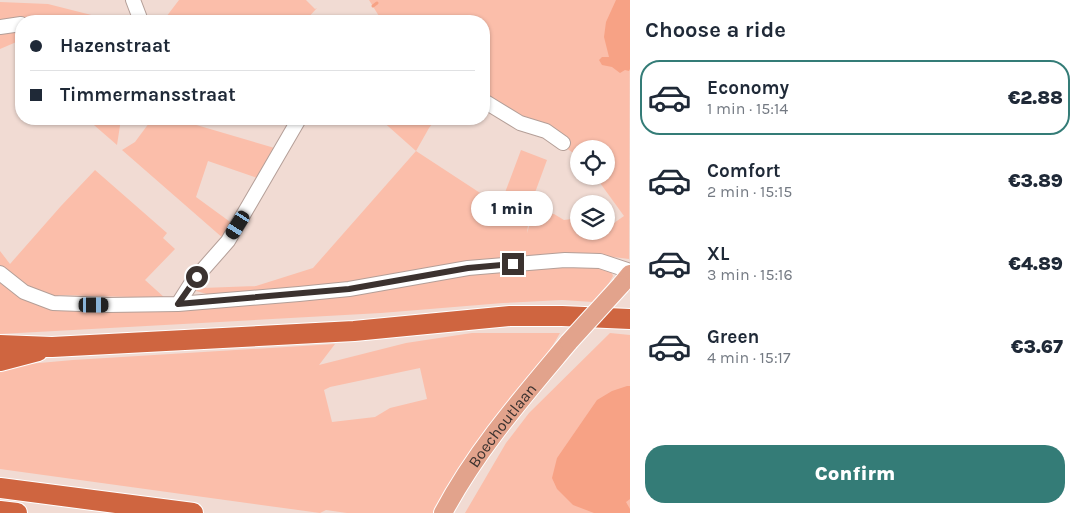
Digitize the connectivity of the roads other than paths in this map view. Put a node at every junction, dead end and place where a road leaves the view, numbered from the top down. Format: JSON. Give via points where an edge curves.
{"nodes":[{"id":1,"x":133,"y":0,"type":"edge"},
{"id":2,"x":139,"y":15,"type":"edge"},
{"id":3,"x":15,"y":25,"type":"edge"},
{"id":4,"x":0,"y":27,"type":"edge"},
{"id":5,"x":490,"y":105,"type":"edge"},
{"id":6,"x":296,"y":125,"type":"edge"},
{"id":7,"x":563,"y":143,"type":"dead end"},
{"id":8,"x":0,"y":273,"type":"edge"},
{"id":9,"x":627,"y":277,"type":"edge"},
{"id":10,"x":178,"y":304,"type":"junction"},
{"id":11,"x":630,"y":319,"type":"edge"},
{"id":12,"x":0,"y":345,"type":"edge"},
{"id":13,"x":52,"y":347,"type":"junction"},
{"id":14,"x":0,"y":361,"type":"edge"},
{"id":15,"x":0,"y":488,"type":"edge"},
{"id":16,"x":446,"y":508,"type":"edge"},
{"id":17,"x":0,"y":511,"type":"edge"},
{"id":18,"x":17,"y":513,"type":"edge"},
{"id":19,"x":193,"y":513,"type":"edge"}],
"edges":[{"from":1,"to":2,"type":"street"},
{"from":3,"to":4,"type":"street"},
{"from":5,"to":7,"type":"street","via":[[520,123],[546,131]]},
{"from":6,"to":10,"type":"street","via":[[228,241],[192,282]]},
{"from":8,"to":10,"type":"street","via":[[24,292],[53,303]]},
{"from":9,"to":10,"type":"street","via":[[600,261],[565,260],[468,268],[349,289]]},
{"from":9,"to":16,"type":"main road","name":"Boechoutlaan","bridge":true,"via":[[507,415],[476,457]]},
{"from":11,"to":13,"type":"highway","via":[[510,316],[354,330]]},
{"from":12,"to":13,"type":"highway"},
{"from":13,"to":14,"type":"highway"},
{"from":15,"to":19,"type":"highway"},
{"from":17,"to":18,"type":"highway"}]}
